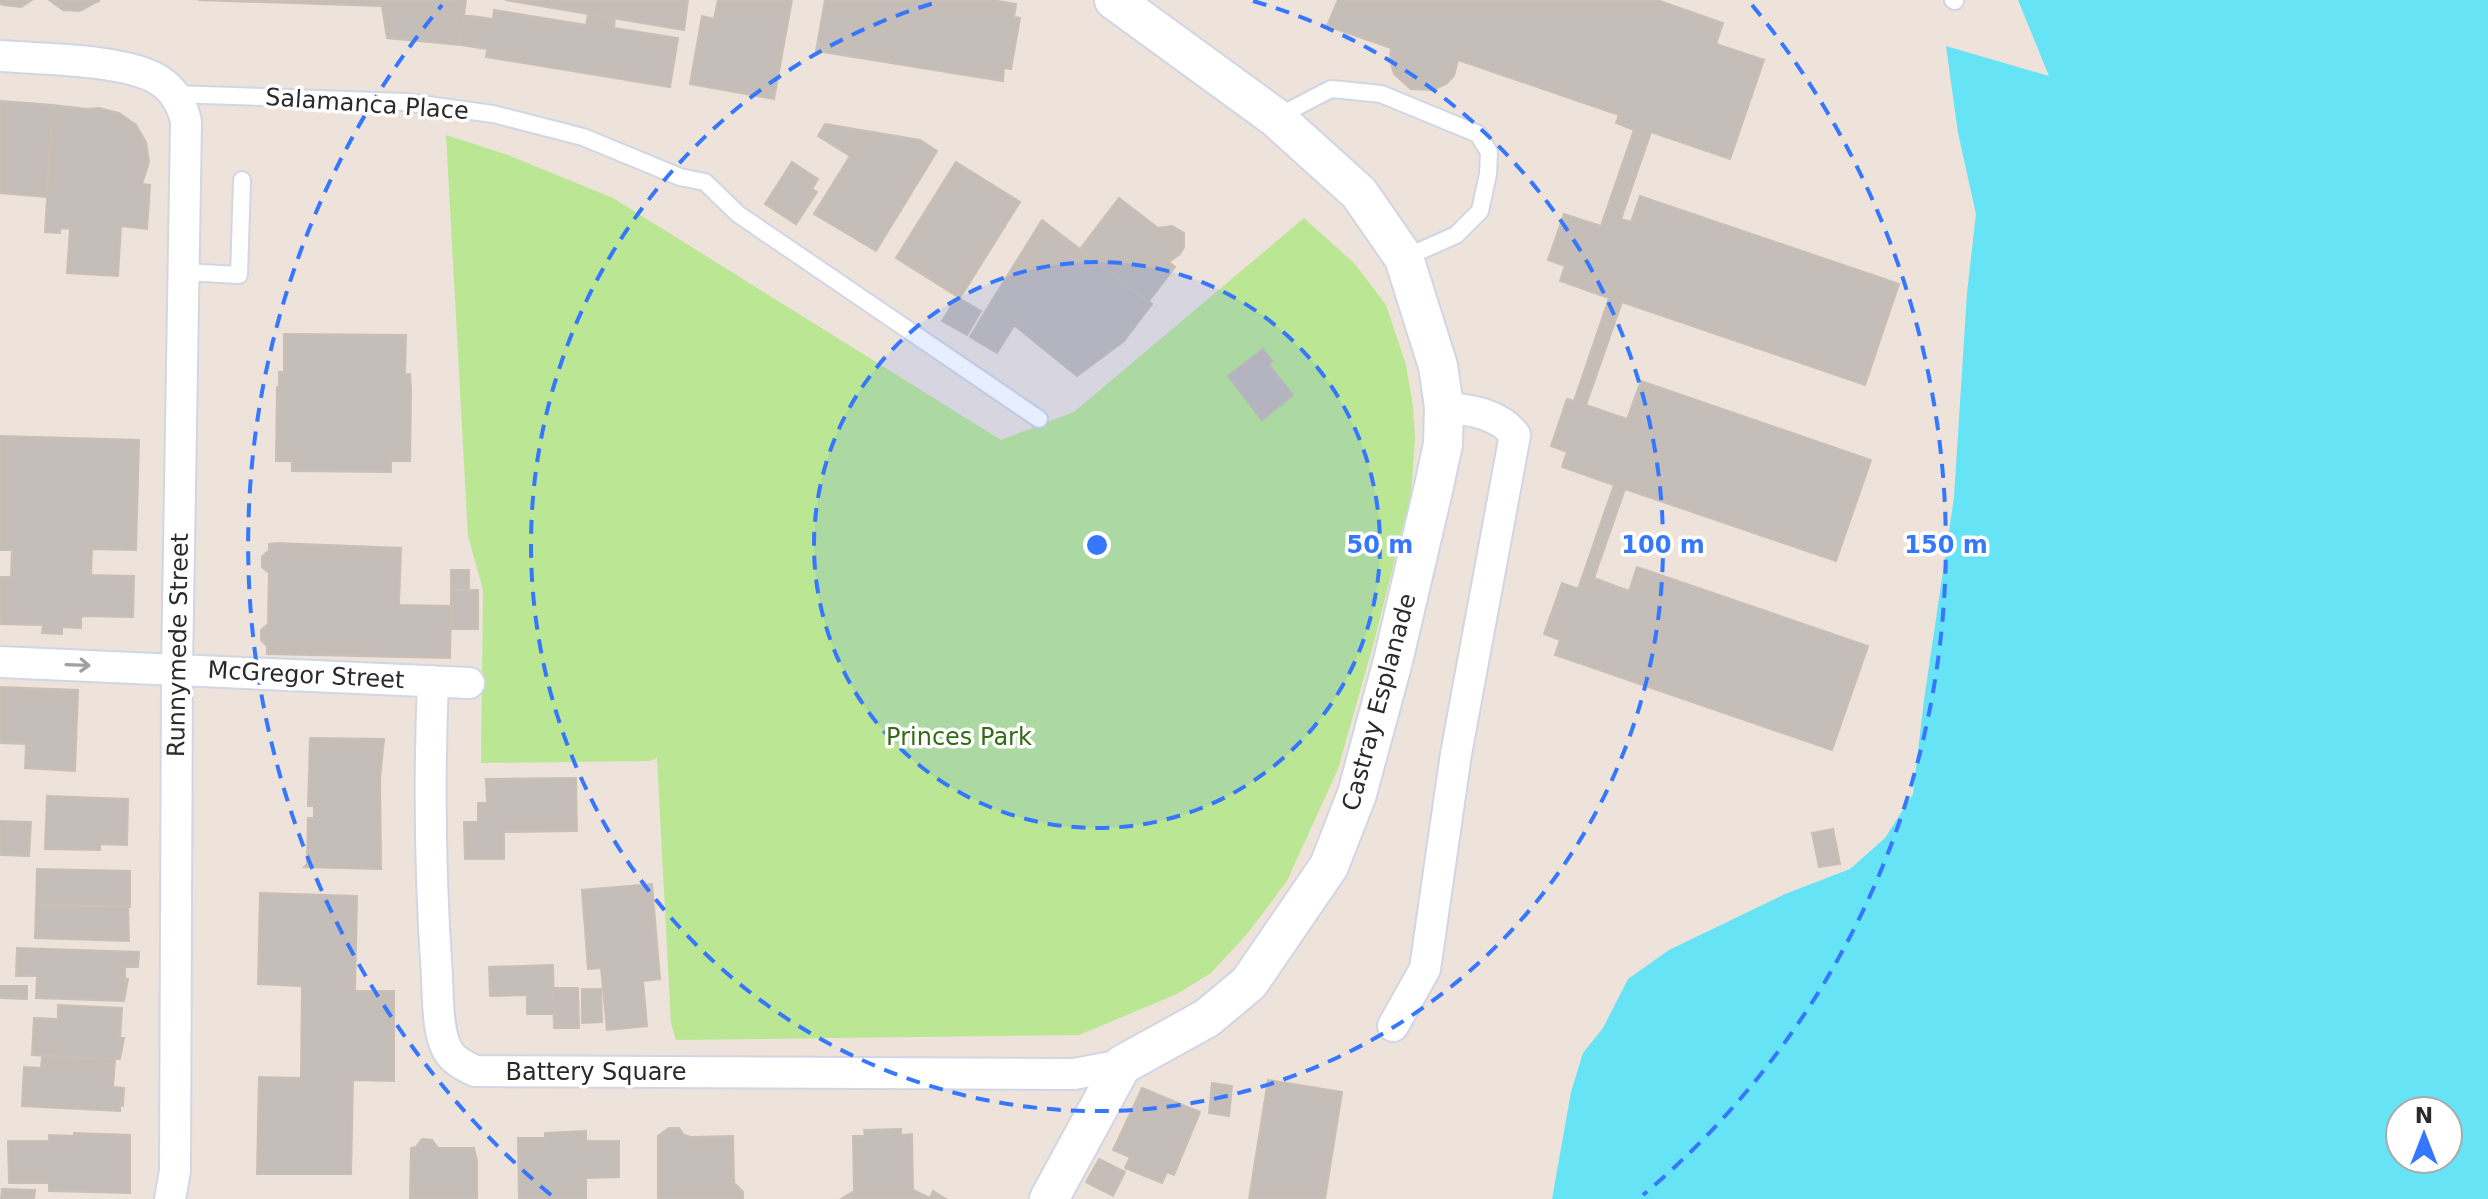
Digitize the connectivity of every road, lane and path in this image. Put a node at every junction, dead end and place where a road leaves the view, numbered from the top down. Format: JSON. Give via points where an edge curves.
{"nodes":[{"id":1,"x":1114,"y":0,"type":"edge"},
{"id":2,"x":0,"y":56,"type":"edge"},
{"id":3,"x":173,"y":94,"type":"junction"},
{"id":4,"x":1276,"y":118,"type":"junction"},
{"id":5,"x":242,"y":180,"type":"dead end"},
{"id":6,"x":1404,"y":258,"type":"junction"},
{"id":7,"x":185,"y":272,"type":"junction"},
{"id":8,"x":1444,"y":407,"type":"junction"},
{"id":9,"x":1039,"y":419,"type":"dead end"},
{"id":10,"x":0,"y":662,"type":"edge"},
{"id":11,"x":177,"y":669,"type":"junction"},
{"id":12,"x":433,"y":681,"type":"junction"},
{"id":13,"x":469,"y":683,"type":"dead end"},
{"id":14,"x":1393,"y":1026,"type":"dead end"},
{"id":15,"x":1122,"y":1065,"type":"junction"},
{"id":16,"x":170,"y":1199,"type":"edge"},
{"id":17,"x":1049,"y":1199,"type":"edge"}],
"edges":[{"from":1,"to":4,"type":"street","name":"Castray Esplanade"},
{"from":2,"to":3,"type":"street","via":[[130,69],[160,81]]},
{"from":3,"to":7,"type":"street","name":"Runnymede Street","via":[[185,114],[188,139]]},
{"from":3,"to":9,"type":"lane","name":"Salamanca Place","via":[[406,102],[493,114],[583,137],[705,182],[738,214]]},
{"from":4,"to":6,"type":"street","name":"Castray Esplanade","via":[[1359,193]]},
{"from":4,"to":6,"type":"lane","via":[[1331,89],[1381,94],[1478,134],[1489,152],[1480,211],[1456,235]]},
{"from":5,"to":7,"type":"lane","via":[[239,275]]},
{"from":6,"to":8,"type":"street","name":"Castray Esplanade","via":[[1438,366]]},
{"from":7,"to":11,"type":"street","name":"Runnymede Street"},
{"from":8,"to":14,"type":"street","via":[[1477,411],[1506,424],[1515,435],[1456,754],[1425,969]]},
{"from":8,"to":15,"type":"street","name":"Castray Esplanade","via":[[1443,444],[1393,661],[1357,794],[1329,866],[1234,998]]},
{"from":10,"to":11,"type":"street","name":"McGregor Street","one_way":true},
{"from":11,"to":12,"type":"street","name":"McGregor Street"},
{"from":11,"to":16,"type":"street","name":"Runnymede Street","via":[[175,1171]]},
{"from":12,"to":13,"type":"street","name":"McGregor Street"},
{"from":12,"to":15,"type":"street","name":"Battery Square","via":[[431,828],[440,1024],[449,1053],[460,1064],[475,1071],[1058,1074]]},
{"from":15,"to":17,"type":"street"}]}
